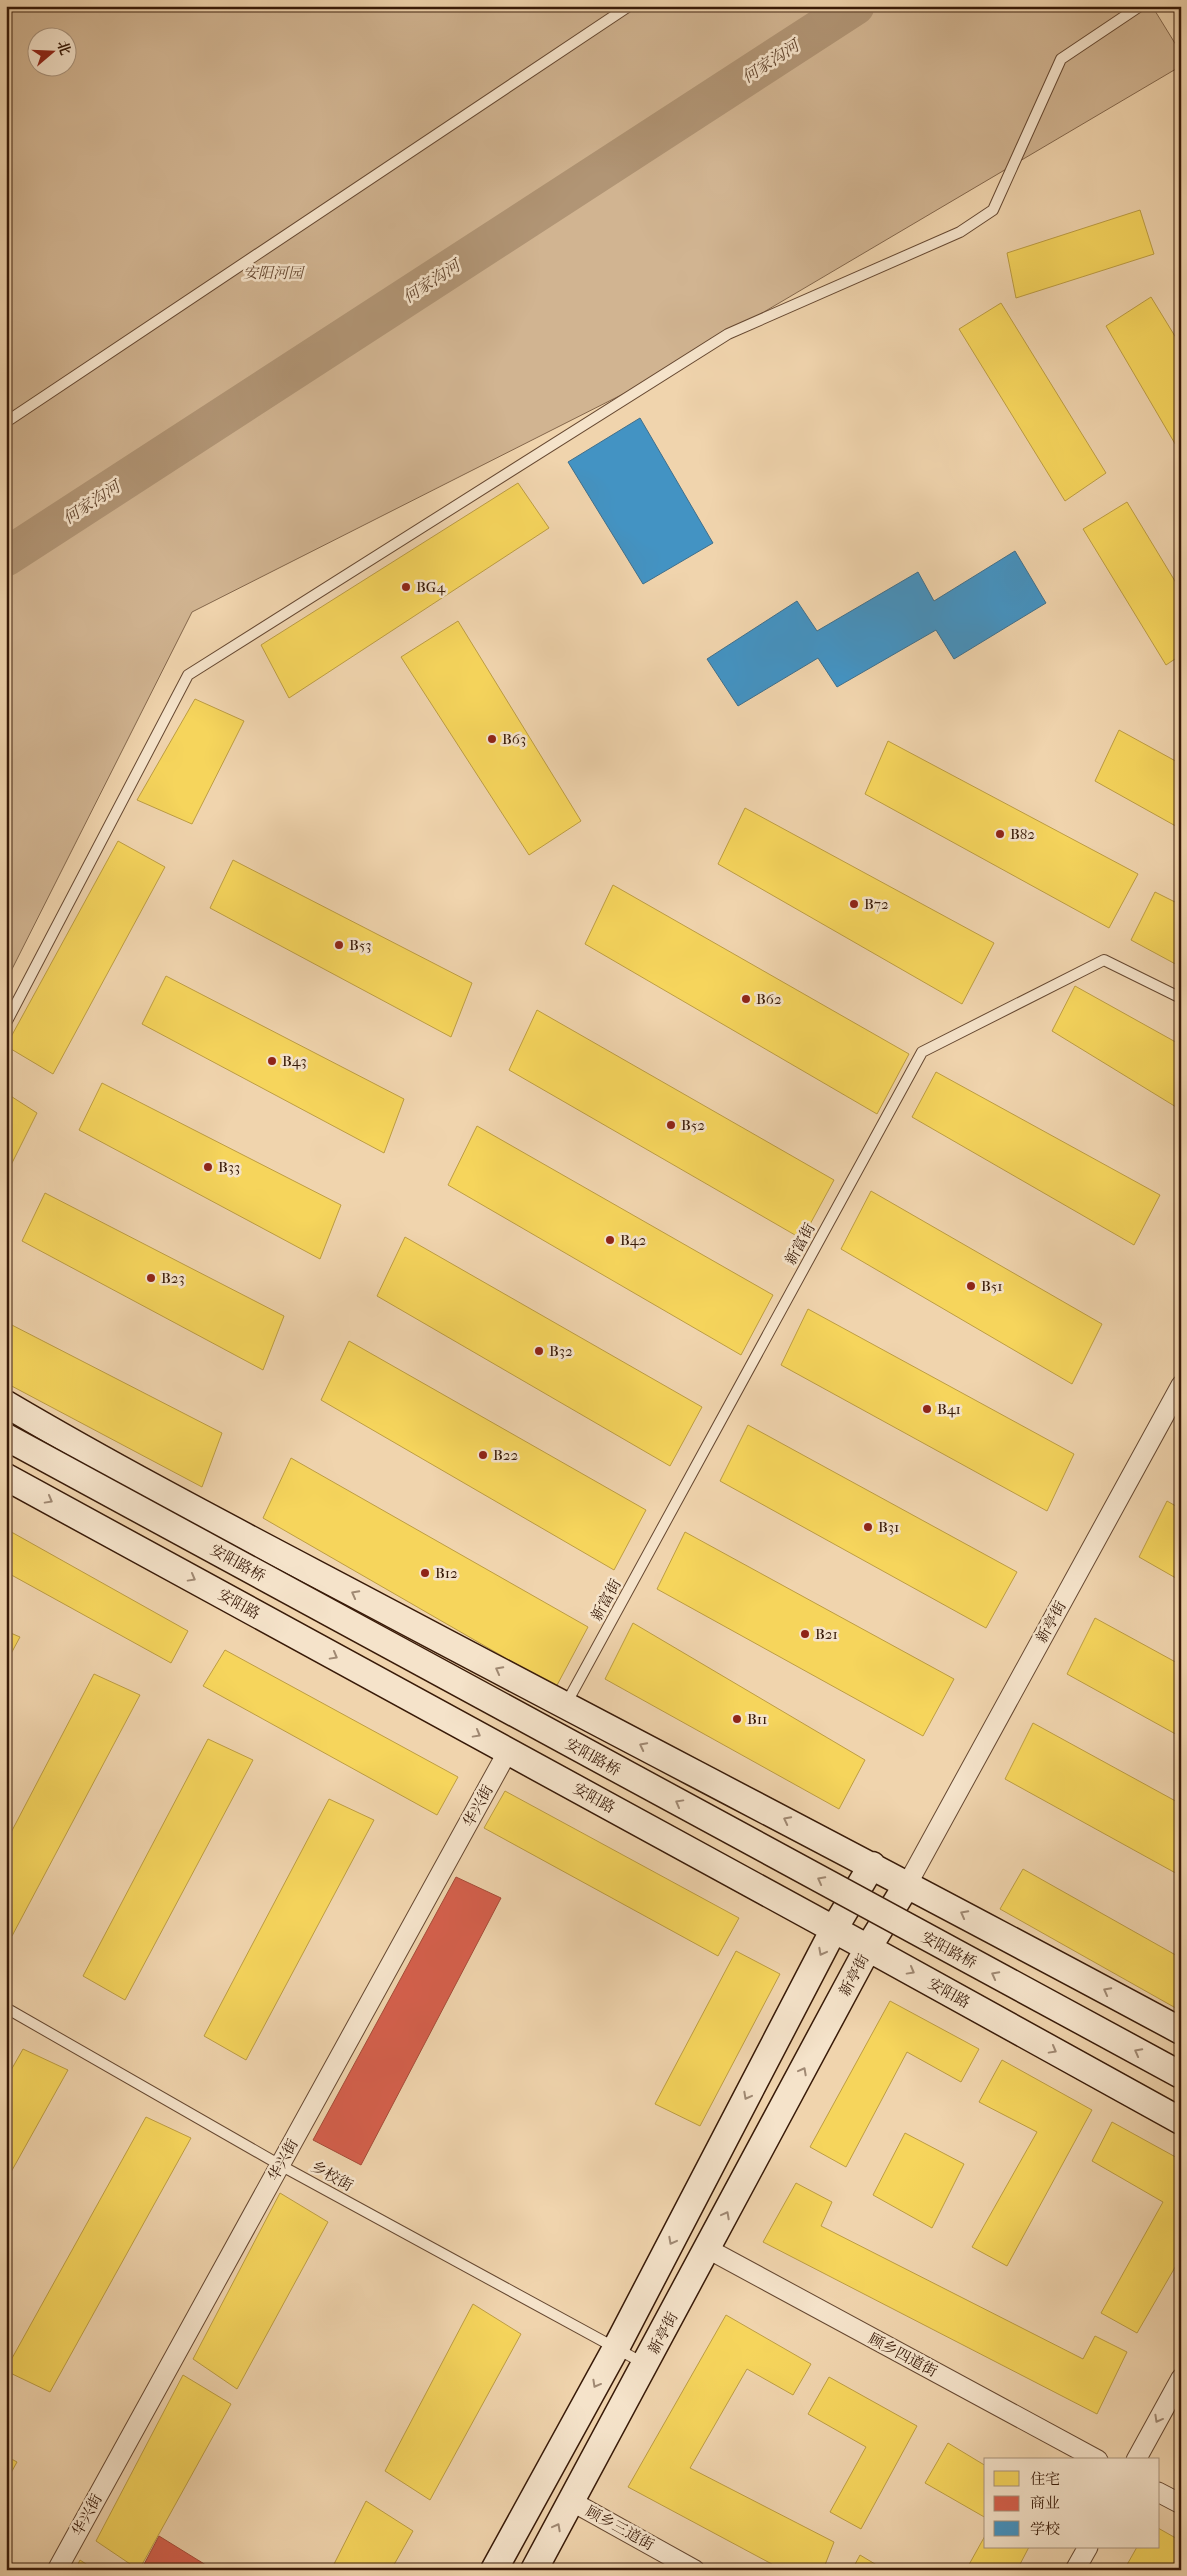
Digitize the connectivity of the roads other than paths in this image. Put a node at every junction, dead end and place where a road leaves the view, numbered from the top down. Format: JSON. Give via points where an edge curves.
{"nodes":[{"id":1,"x":628,"y":6,"type":"edge"},
{"id":2,"x":1140,"y":6,"type":"edge"},
{"id":3,"x":6,"y":422,"type":"edge"},
{"id":4,"x":1181,"y":998,"type":"edge"},
{"id":5,"x":6,"y":1024,"type":"edge"},
{"id":6,"x":1181,"y":1385,"type":"edge"},
{"id":7,"x":6,"y":1404,"type":"edge"},
{"id":8,"x":6,"y":1437,"type":"edge"},
{"id":9,"x":6,"y":1477,"type":"edge"},
{"id":10,"x":565,"y":1705,"type":"junction"},
{"id":11,"x":508,"y":1751,"type":"junction"},
{"id":12,"x":872,"y":1864,"type":"junction"},
{"id":13,"x":908,"y":1883,"type":"junction"},
{"id":14,"x":834,"y":1929,"type":"junction"},
{"id":15,"x":868,"y":1948,"type":"junction"},
{"id":16,"x":6,"y":2008,"type":"edge"},
{"id":17,"x":1181,"y":2031,"type":"edge"},
{"id":18,"x":1181,"y":2076,"type":"edge"},
{"id":19,"x":1181,"y":2121,"type":"edge"},
{"id":20,"x":280,"y":2165,"type":"junction"},
{"id":21,"x":708,"y":2249,"type":"junction"},
{"id":22,"x":616,"y":2348,"type":"junction"},
{"id":23,"x":646,"y":2364,"type":"junction"},
{"id":24,"x":1181,"y":2378,"type":"edge"},
{"id":25,"x":1094,"y":2458,"type":"edge"},
{"id":26,"x":1137,"y":2458,"type":"edge"},
{"id":27,"x":1160,"y":2493,"type":"edge"},
{"id":28,"x":571,"y":2501,"type":"junction"},
{"id":29,"x":1181,"y":2504,"type":"edge"},
{"id":30,"x":1087,"y":2548,"type":"edge"},
{"id":31,"x":57,"y":2570,"type":"edge"},
{"id":32,"x":494,"y":2570,"type":"edge"},
{"id":33,"x":534,"y":2570,"type":"edge"},
{"id":34,"x":695,"y":2570,"type":"edge"},
{"id":35,"x":1075,"y":2570,"type":"edge"}],
"edges":[{"from":1,"to":3,"type":"lane"},
{"from":2,"to":5,"type":"lane","via":[[1061,59],[992,210],[960,232],[728,334],[188,675]]},
{"from":4,"to":10,"type":"lane","name":"新富街","via":[[1104,960],[922,1052]]},
{"from":6,"to":13,"type":"street","name":"新亭街"},
{"from":10,"to":7,"type":"main road","one_way":true,"via":[[94,1455]]},
{"from":18,"to":8,"type":"main road","name":"安阳路桥","one_way":true,"bridge":true},
{"from":9,"to":11,"type":"main road","name":"安阳路","one_way":true},
{"from":12,"to":10,"type":"main road","one_way":true},
{"from":11,"to":14,"type":"main road","name":"安阳路"},
{"from":11,"to":20,"type":"street","name":"华兴街"},
{"from":12,"to":13,"type":"main road"},
{"from":12,"to":14,"type":"main road"},
{"from":13,"to":15,"type":"main road","name":"新亭街"},
{"from":17,"to":13,"type":"main road","one_way":true},
{"from":14,"to":15,"type":"main road","name":"安阳路"},
{"from":14,"to":22,"type":"main road","one_way":true},
{"from":15,"to":19,"type":"main road","name":"安阳路","one_way":true},
{"from":21,"to":15,"type":"main road","name":"新亭街","one_way":true},
{"from":16,"to":20,"type":"lane","name":"乡校街"},
{"from":20,"to":22,"type":"lane","name":"乡校街"},
{"from":20,"to":31,"type":"street","name":"华兴街"},
{"from":21,"to":23,"type":"main road","name":"新亭街"},
{"from":21,"to":25,"type":"street","name":"顾乡四道街"},
{"from":22,"to":23,"type":"lane","name":"乡校街"},
{"from":22,"to":32,"type":"main road","one_way":true},
{"from":23,"to":28,"type":"main road","name":"新亭街"},
{"from":24,"to":26,"type":"street","one_way":true},
{"from":27,"to":29,"type":"street"},
{"from":33,"to":28,"type":"main road","name":"新亭街","one_way":true},
{"from":28,"to":34,"type":"street","name":"顾乡三道街"},
{"from":30,"to":35,"type":"street"}]}
